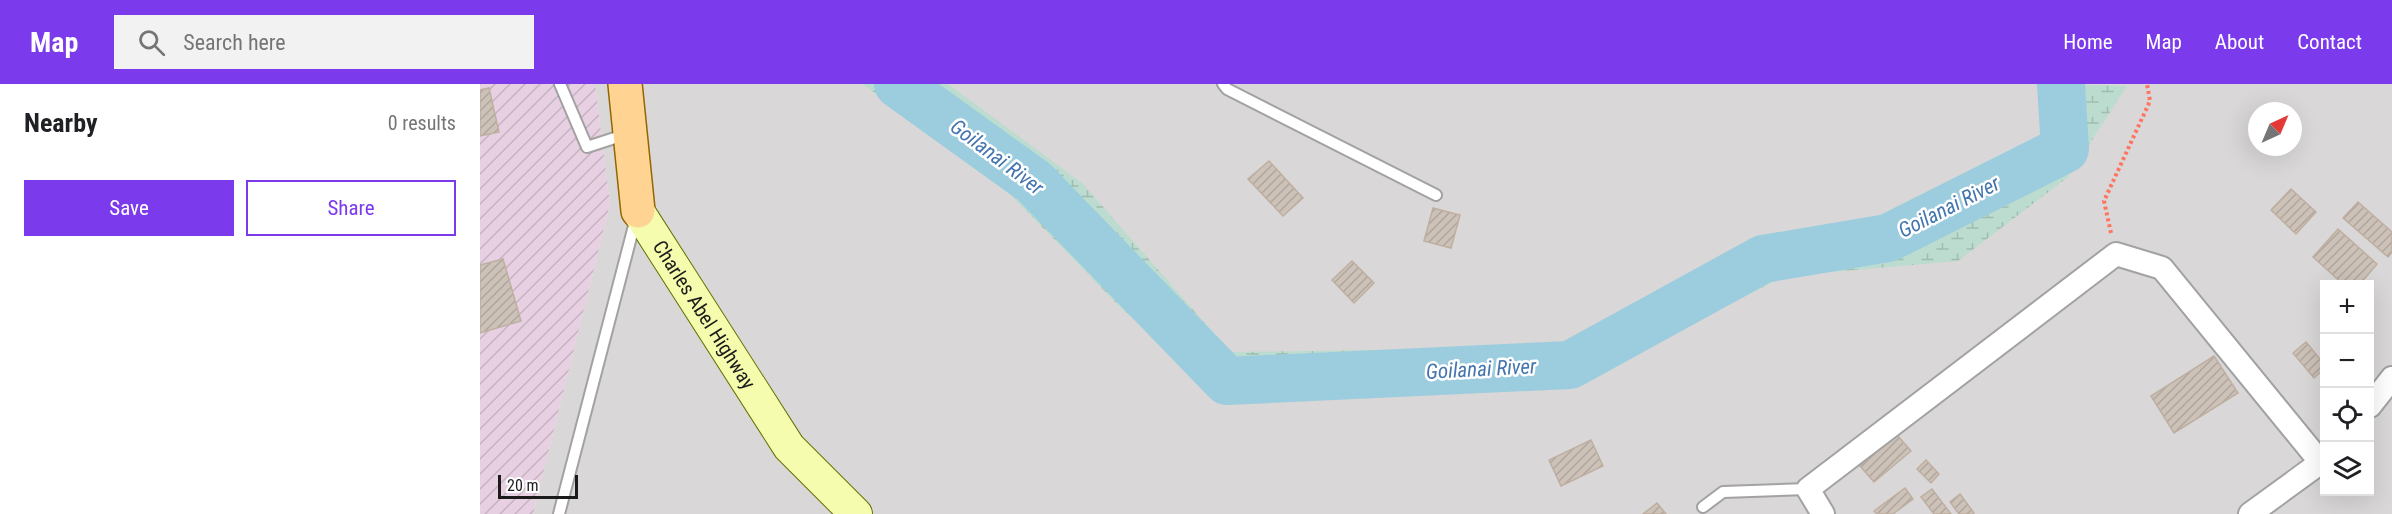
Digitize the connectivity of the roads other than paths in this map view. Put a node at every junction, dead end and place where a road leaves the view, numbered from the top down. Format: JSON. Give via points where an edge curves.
{"nodes":[{"id":1,"x":560,"y":84,"type":"edge"},
{"id":2,"x":625,"y":84,"type":"edge"},
{"id":3,"x":1223,"y":84,"type":"edge"},
{"id":4,"x":630,"y":134,"type":"junction"},
{"id":5,"x":1436,"y":195,"type":"dead end"},
{"id":6,"x":638,"y":212,"type":"junction"},
{"id":7,"x":2392,"y":378,"type":"edge"},
{"id":8,"x":2374,"y":401,"type":"edge"},
{"id":9,"x":2320,"y":458,"type":"edge"},
{"id":10,"x":2320,"y":464,"type":"edge"},
{"id":11,"x":1808,"y":489,"type":"junction"},
{"id":12,"x":1703,"y":507,"type":"dead end"},
{"id":13,"x":559,"y":514,"type":"edge"},
{"id":14,"x":856,"y":514,"type":"edge"},
{"id":15,"x":1823,"y":514,"type":"edge"},
{"id":16,"x":2250,"y":514,"type":"edge"}],
"edges":[{"from":1,"to":4,"type":"lane","via":[[587,147]]},
{"from":2,"to":4,"type":"main road","name":"Charles Abel Highway"},
{"from":3,"to":5,"type":"lane"},
{"from":4,"to":6,"type":"main road","name":"Charles Abel Highway"},
{"from":6,"to":13,"type":"lane"},
{"from":6,"to":14,"type":"main road","name":"Charles Abel Highway","via":[[789,447]]},
{"from":7,"to":8,"type":"street"},
{"from":9,"to":11,"type":"street","via":[[2162,268],[2116,254]]},
{"from":10,"to":16,"type":"street"},
{"from":11,"to":12,"type":"lane","via":[[1723,492]]},
{"from":11,"to":15,"type":"street"}]}
